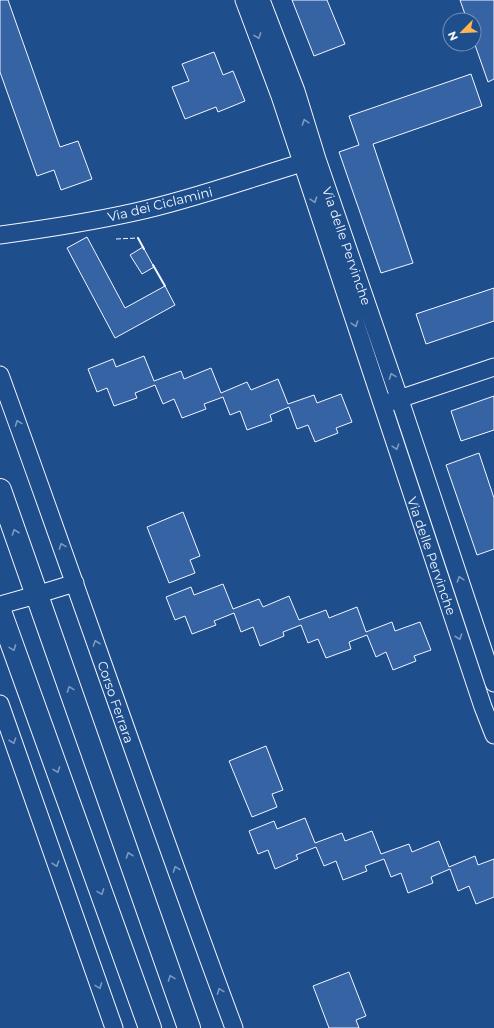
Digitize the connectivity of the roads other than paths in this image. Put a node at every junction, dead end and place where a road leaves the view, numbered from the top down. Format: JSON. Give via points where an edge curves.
{"nodes":[{"id":1,"x":244,"y":0,"type":"edge"},
{"id":2,"x":261,"y":0,"type":"edge"},
{"id":3,"x":288,"y":94,"type":"junction"},
{"id":4,"x":309,"y":161,"type":"junction"},
{"id":5,"x":0,"y":235,"type":"edge"},
{"id":6,"x":494,"y":367,"type":"edge"},
{"id":7,"x":0,"y":375,"type":"edge"},
{"id":8,"x":400,"y":399,"type":"junction"},
{"id":9,"x":382,"y":405,"type":"junction"},
{"id":10,"x":0,"y":490,"type":"edge"},
{"id":11,"x":74,"y":582,"type":"junction"},
{"id":12,"x":36,"y":595,"type":"junction"},
{"id":13,"x":0,"y":605,"type":"edge"},
{"id":14,"x":0,"y":611,"type":"edge"},
{"id":15,"x":494,"y":683,"type":"edge"},
{"id":16,"x":0,"y":704,"type":"edge"},
{"id":17,"x":489,"y":706,"type":"edge"},
{"id":18,"x":494,"y":734,"type":"edge"},
{"id":19,"x":114,"y":1028,"type":"edge"},
{"id":20,"x":150,"y":1028,"type":"edge"},
{"id":21,"x":189,"y":1028,"type":"edge"},
{"id":22,"x":234,"y":1028,"type":"edge"}],
"edges":[{"from":1,"to":3,"type":"street","name":"Via delle Pervinche","one_way":true},
{"from":2,"to":3,"type":"street","name":"Via delle Pervinche"},
{"from":3,"to":4,"type":"street","name":"Via delle Pervinche"},
{"from":4,"to":5,"type":"street","name":"Via dei Ciclamini","via":[[135,212]]},
{"from":8,"to":4,"type":"street","name":"Via delle Pervinche","one_way":true},
{"from":4,"to":9,"type":"street","name":"Via delle Pervinche","one_way":true},
{"from":6,"to":8,"type":"street"},
{"from":11,"to":7,"type":"street","name":"Corso Ferrara","one_way":true},
{"from":8,"to":9,"type":"street"},
{"from":15,"to":8,"type":"street","name":"Via delle Pervinche","one_way":true},
{"from":9,"to":17,"type":"street","name":"Via delle Pervinche","one_way":true},
{"from":12,"to":10,"type":"main road","one_way":true},
{"from":11,"to":12,"type":"street"},
{"from":22,"to":11,"type":"street","name":"Corso Ferrara","one_way":true},
{"from":12,"to":13,"type":"street"},
{"from":21,"to":12,"type":"main road","one_way":true},
{"from":14,"to":20,"type":"main road","one_way":true},
{"from":16,"to":19,"type":"street","one_way":true},
{"from":17,"to":18,"type":"street","name":"Via delle Pervinche"}]}
